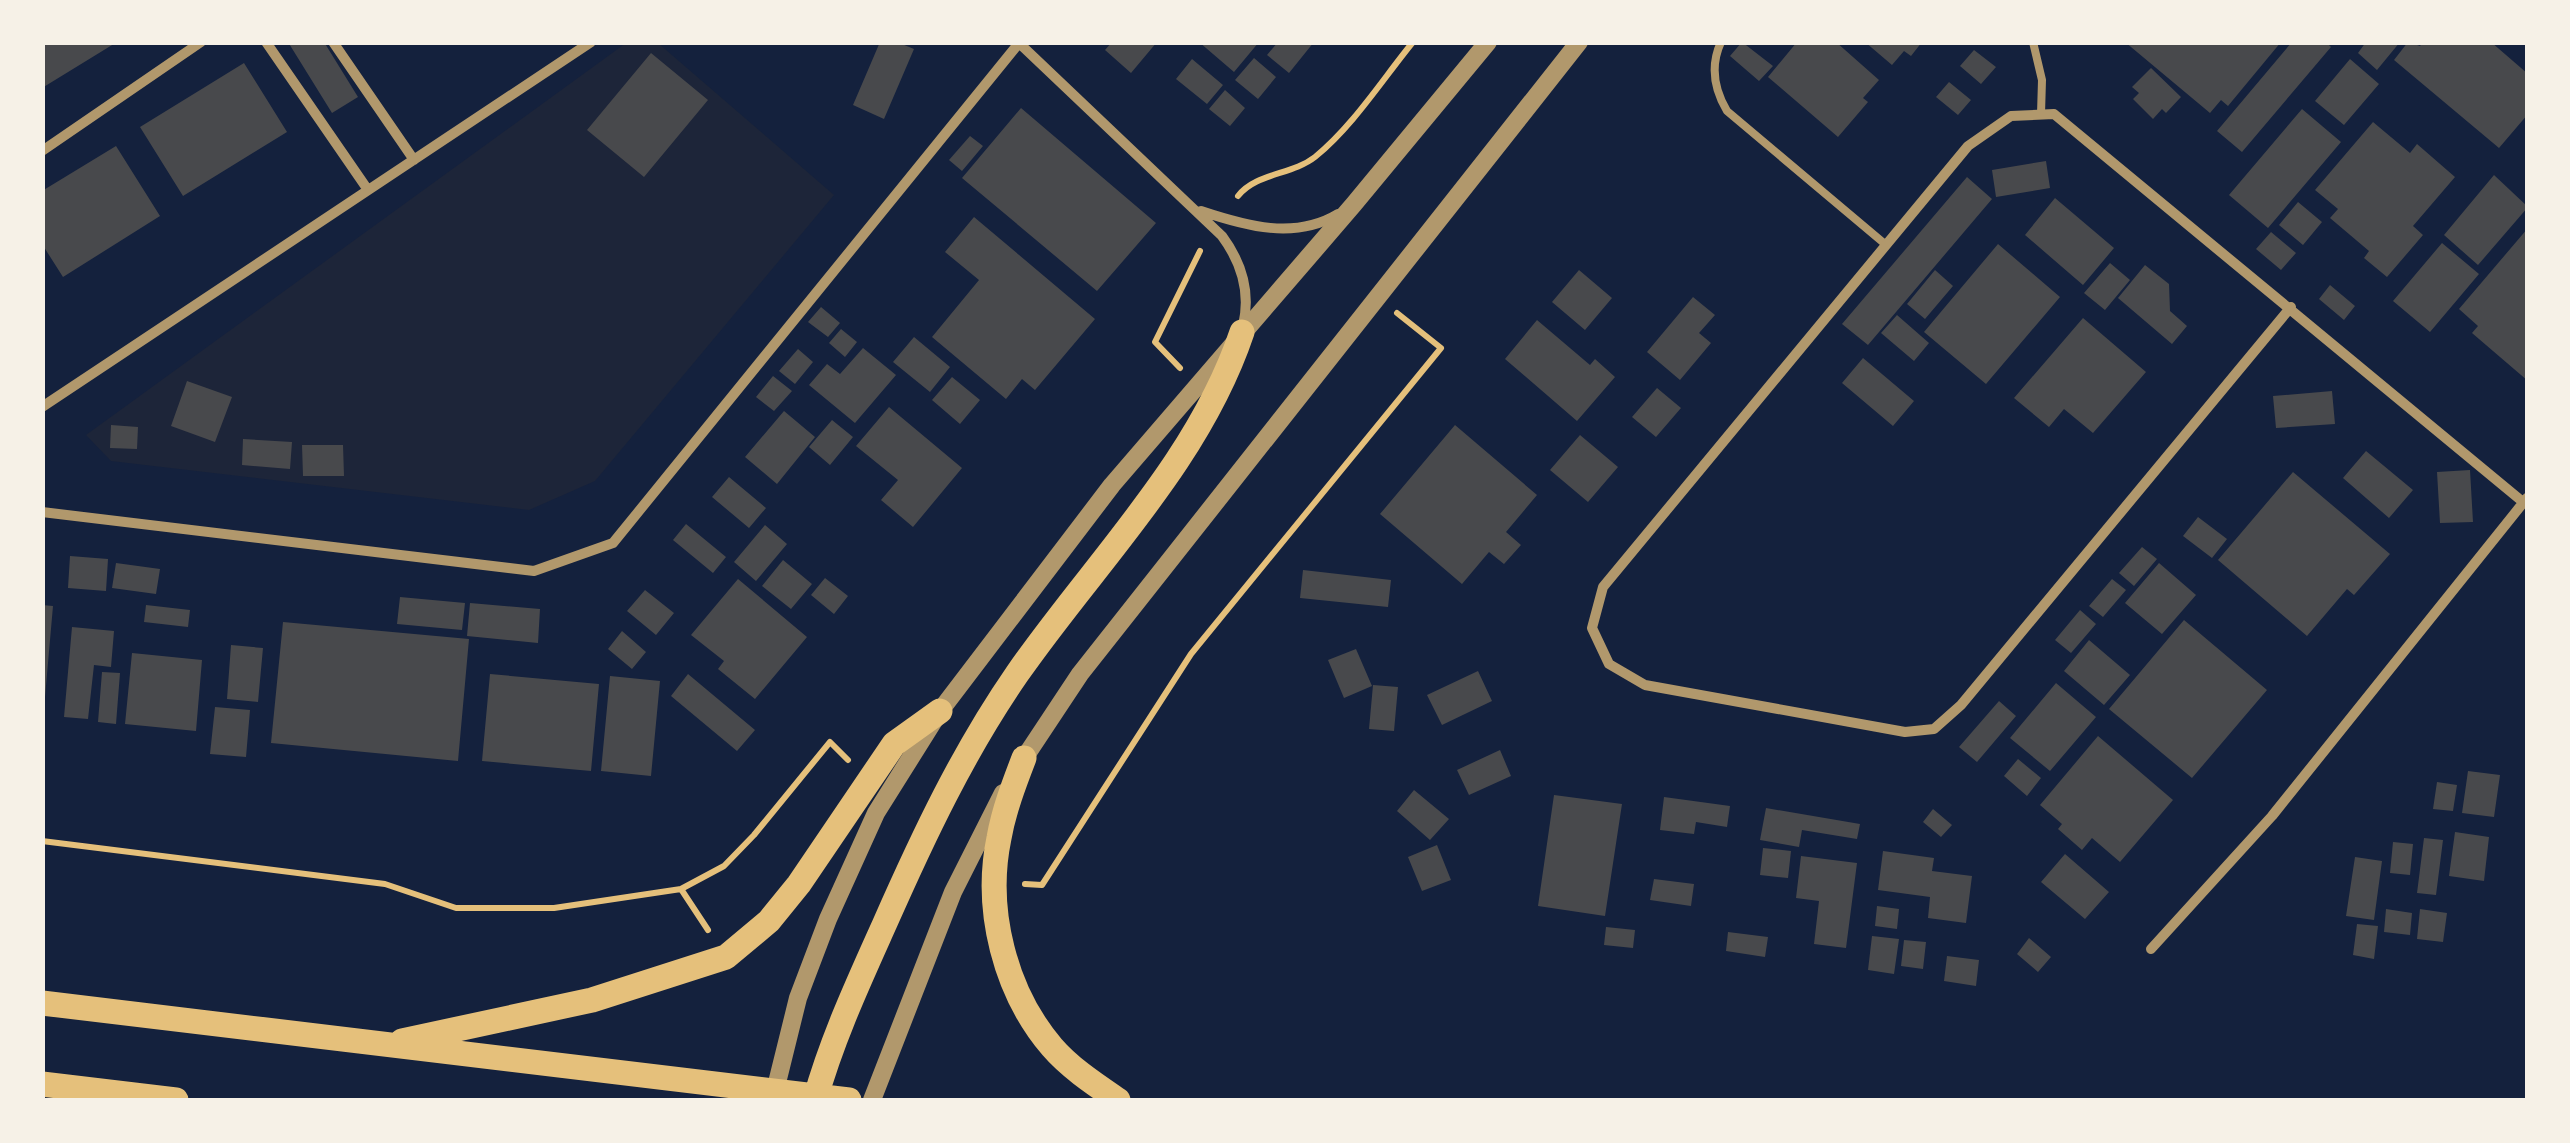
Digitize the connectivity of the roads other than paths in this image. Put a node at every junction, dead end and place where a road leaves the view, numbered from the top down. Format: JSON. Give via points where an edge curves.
{"nodes":[{"id":1,"x":201,"y":42,"type":"edge"},
{"id":2,"x":266,"y":42,"type":"edge"},
{"id":3,"x":333,"y":42,"type":"edge"},
{"id":4,"x":590,"y":42,"type":"edge"},
{"id":5,"x":1488,"y":42,"type":"edge"},
{"id":6,"x":1579,"y":42,"type":"edge"},
{"id":7,"x":1721,"y":42,"type":"edge"},
{"id":8,"x":2033,"y":42,"type":"edge"},
{"id":9,"x":1019,"y":43,"type":"edge"},
{"id":10,"x":2041,"y":114,"type":"junction"},
{"id":11,"x":42,"y":151,"type":"edge"},
{"id":12,"x":414,"y":160,"type":"junction"},
{"id":13,"x":368,"y":190,"type":"junction"},
{"id":14,"x":1354,"y":204,"type":"junction"},
{"id":15,"x":1195,"y":209,"type":"junction"},
{"id":16,"x":1886,"y":244,"type":"junction"},
{"id":17,"x":2291,"y":307,"type":"junction"},
{"id":18,"x":1242,"y":332,"type":"junction"},
{"id":19,"x":42,"y":407,"type":"edge"},
{"id":20,"x":2525,"y":500,"type":"edge"},
{"id":21,"x":42,"y":512,"type":"edge"},
{"id":22,"x":940,"y":711,"type":"junction"},
{"id":23,"x":1024,"y":758,"type":"junction"},
{"id":24,"x":2151,"y":949,"type":"dead end"},
{"id":25,"x":42,"y":1003,"type":"edge"},
{"id":26,"x":384,"y":1046,"type":"junction"},
{"id":27,"x":42,"y":1084,"type":"edge"},
{"id":28,"x":776,"y":1091,"type":"junction"},
{"id":29,"x":816,"y":1098,"type":"edge"},
{"id":30,"x":176,"y":1100,"type":"edge"},
{"id":31,"x":850,"y":1100,"type":"edge"},
{"id":32,"x":872,"y":1100,"type":"edge"},
{"id":33,"x":1118,"y":1100,"type":"edge"}],
"edges":[{"from":1,"to":11,"type":"street"},
{"from":2,"to":13,"type":"street"},
{"from":3,"to":12,"type":"street"},
{"from":4,"to":12,"type":"street"},
{"from":5,"to":14,"type":"street"},
{"from":6,"to":23,"type":"street","via":[[1080,674]]},
{"from":7,"to":16,"type":"lane","via":[[1714,71],[1727,111]]},
{"from":8,"to":10,"type":"lane"},
{"from":9,"to":15,"type":"street"},
{"from":9,"to":21,"type":"street","via":[[613,544],[534,571]]},
{"from":10,"to":16,"type":"street","via":[[2011,116],[1968,146]]},
{"from":10,"to":17,"type":"street","via":[[2054,114]]},
{"from":12,"to":13,"type":"street"},
{"from":13,"to":19,"type":"street"},
{"from":14,"to":15,"type":"street","via":[[1326,222],[1295,230]]},
{"from":14,"to":18,"type":"street"},
{"from":15,"to":18,"type":"street","via":[[1234,252],[1242,271]]},
{"from":16,"to":17,"type":"street","via":[[1602,586],[1592,628],[1609,664],[1646,685],[1904,732],[1934,729],[1961,705]]},
{"from":17,"to":20,"type":"street"},
{"from":18,"to":22,"type":"street","via":[[1112,485]]},
{"from":18,"to":29,"type":"main road","via":[[1203,421],[1016,676],[957,772],[847,1007]]},
{"from":20,"to":24,"type":"street","via":[[2272,816]]},
{"from":22,"to":26,"type":"main road","via":[[887,752],[799,884],[726,957],[592,1000]]},
{"from":22,"to":28,"type":"street","via":[[876,813],[828,919],[798,998]]},
{"from":23,"to":32,"type":"street","via":[[961,875]]},
{"from":23,"to":33,"type":"main road","via":[[998,841],[994,883],[1003,952],[1022,1004],[1053,1048]]},
{"from":25,"to":26,"type":"main road"},
{"from":26,"to":28,"type":"main road"},
{"from":27,"to":30,"type":"main road"},
{"from":28,"to":29,"type":"main road"},
{"from":29,"to":31,"type":"main road"}]}
